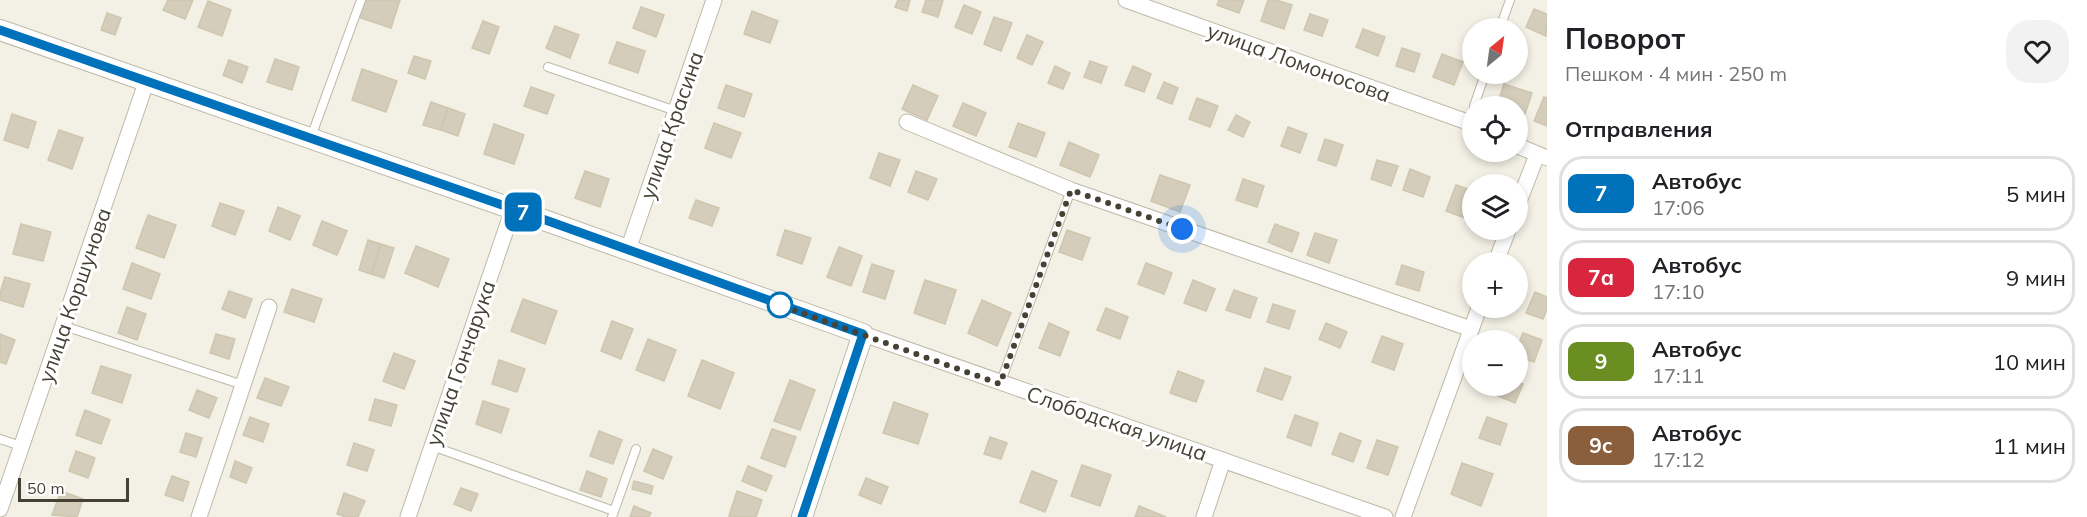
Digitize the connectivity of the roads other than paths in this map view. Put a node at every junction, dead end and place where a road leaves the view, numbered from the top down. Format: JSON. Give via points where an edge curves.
{"nodes":[{"id":1,"x":360,"y":0,"type":"edge"},
{"id":2,"x":714,"y":0,"type":"edge"},
{"id":3,"x":1126,"y":0,"type":"edge"},
{"id":4,"x":1510,"y":0,"type":"edge"},
{"id":5,"x":1504,"y":18,"type":"edge"},
{"id":6,"x":0,"y":30,"type":"edge"},
{"id":7,"x":548,"y":67,"type":"dead end"},
{"id":8,"x":147,"y":80,"type":"junction"},
{"id":9,"x":676,"y":111,"type":"junction"},
{"id":10,"x":1462,"y":113,"type":"edge"},
{"id":11,"x":907,"y":122,"type":"dead end"},
{"id":12,"x":310,"y":138,"type":"junction"},
{"id":13,"x":1528,"y":151,"type":"edge"},
{"id":14,"x":1542,"y":157,"type":"edge"},
{"id":15,"x":1528,"y":184,"type":"edge"},
{"id":16,"x":1071,"y":190,"type":"junction"},
{"id":17,"x":513,"y":209,"type":"junction"},
{"id":18,"x":628,"y":250,"type":"junction"},
{"id":19,"x":269,"y":307,"type":"dead end"},
{"id":20,"x":1475,"y":318,"type":"edge"},
{"id":21,"x":64,"y":326,"type":"junction"},
{"id":22,"x":1471,"y":329,"type":"junction"},
{"id":23,"x":863,"y":334,"type":"junction"},
{"id":24,"x":1000,"y":384,"type":"junction"},
{"id":25,"x":243,"y":385,"type":"junction"},
{"id":26,"x":0,"y":439,"type":"edge"},
{"id":27,"x":21,"y":446,"type":"junction"},
{"id":28,"x":431,"y":446,"type":"junction"},
{"id":29,"x":636,"y":449,"type":"dead end"},
{"id":30,"x":1223,"y":460,"type":"junction"},
{"id":31,"x":0,"y":509,"type":"edge"},
{"id":32,"x":613,"y":514,"type":"edge"},
{"id":33,"x":199,"y":517,"type":"edge"},
{"id":34,"x":408,"y":517,"type":"edge"},
{"id":35,"x":802,"y":517,"type":"edge"},
{"id":36,"x":1204,"y":517,"type":"edge"},
{"id":37,"x":1385,"y":517,"type":"edge"},
{"id":38,"x":1403,"y":517,"type":"edge"}],
"edges":[{"from":1,"to":12,"type":"lane"},
{"from":2,"to":9,"type":"street","name":"улица Красина"},
{"from":3,"to":10,"type":"street","name":"улица Ломоносова"},
{"from":4,"to":5,"type":"lane"},
{"from":6,"to":8,"type":"street","name":"Слободская улица"},
{"from":7,"to":9,"type":"lane"},
{"from":8,"to":12,"type":"street","name":"Слободская улица"},
{"from":8,"to":21,"type":"street","name":"улица Коршунова"},
{"from":9,"to":18,"type":"street","name":"улица Красина"},
{"from":11,"to":16,"type":"street"},
{"from":12,"to":17,"type":"street","name":"Слободская улица"},
{"from":13,"to":14,"type":"street"},
{"from":14,"to":15,"type":"street"},
{"from":16,"to":22,"type":"street"},
{"from":16,"to":24,"type":"lane"},
{"from":17,"to":18,"type":"street","name":"Слободская улица"},
{"from":17,"to":28,"type":"street","name":"улица Гончарука"},
{"from":18,"to":23,"type":"street","name":"Слободская улица"},
{"from":19,"to":25,"type":"street"},
{"from":20,"to":22,"type":"street"},
{"from":21,"to":25,"type":"lane"},
{"from":21,"to":27,"type":"street","name":"улица Коршунова"},
{"from":22,"to":38,"type":"street"},
{"from":23,"to":24,"type":"street","name":"Слободская улица"},
{"from":23,"to":35,"type":"street"},
{"from":24,"to":30,"type":"street","name":"Слободская улица"},
{"from":25,"to":33,"type":"street"},
{"from":26,"to":27,"type":"lane"},
{"from":27,"to":31,"type":"street","name":"улица Коршунова"},
{"from":28,"to":32,"type":"lane"},
{"from":28,"to":34,"type":"street","name":"улица Гончарука"},
{"from":29,"to":32,"type":"lane"},
{"from":30,"to":36,"type":"street"},
{"from":30,"to":37,"type":"street","name":"Слободская улица"}]}
